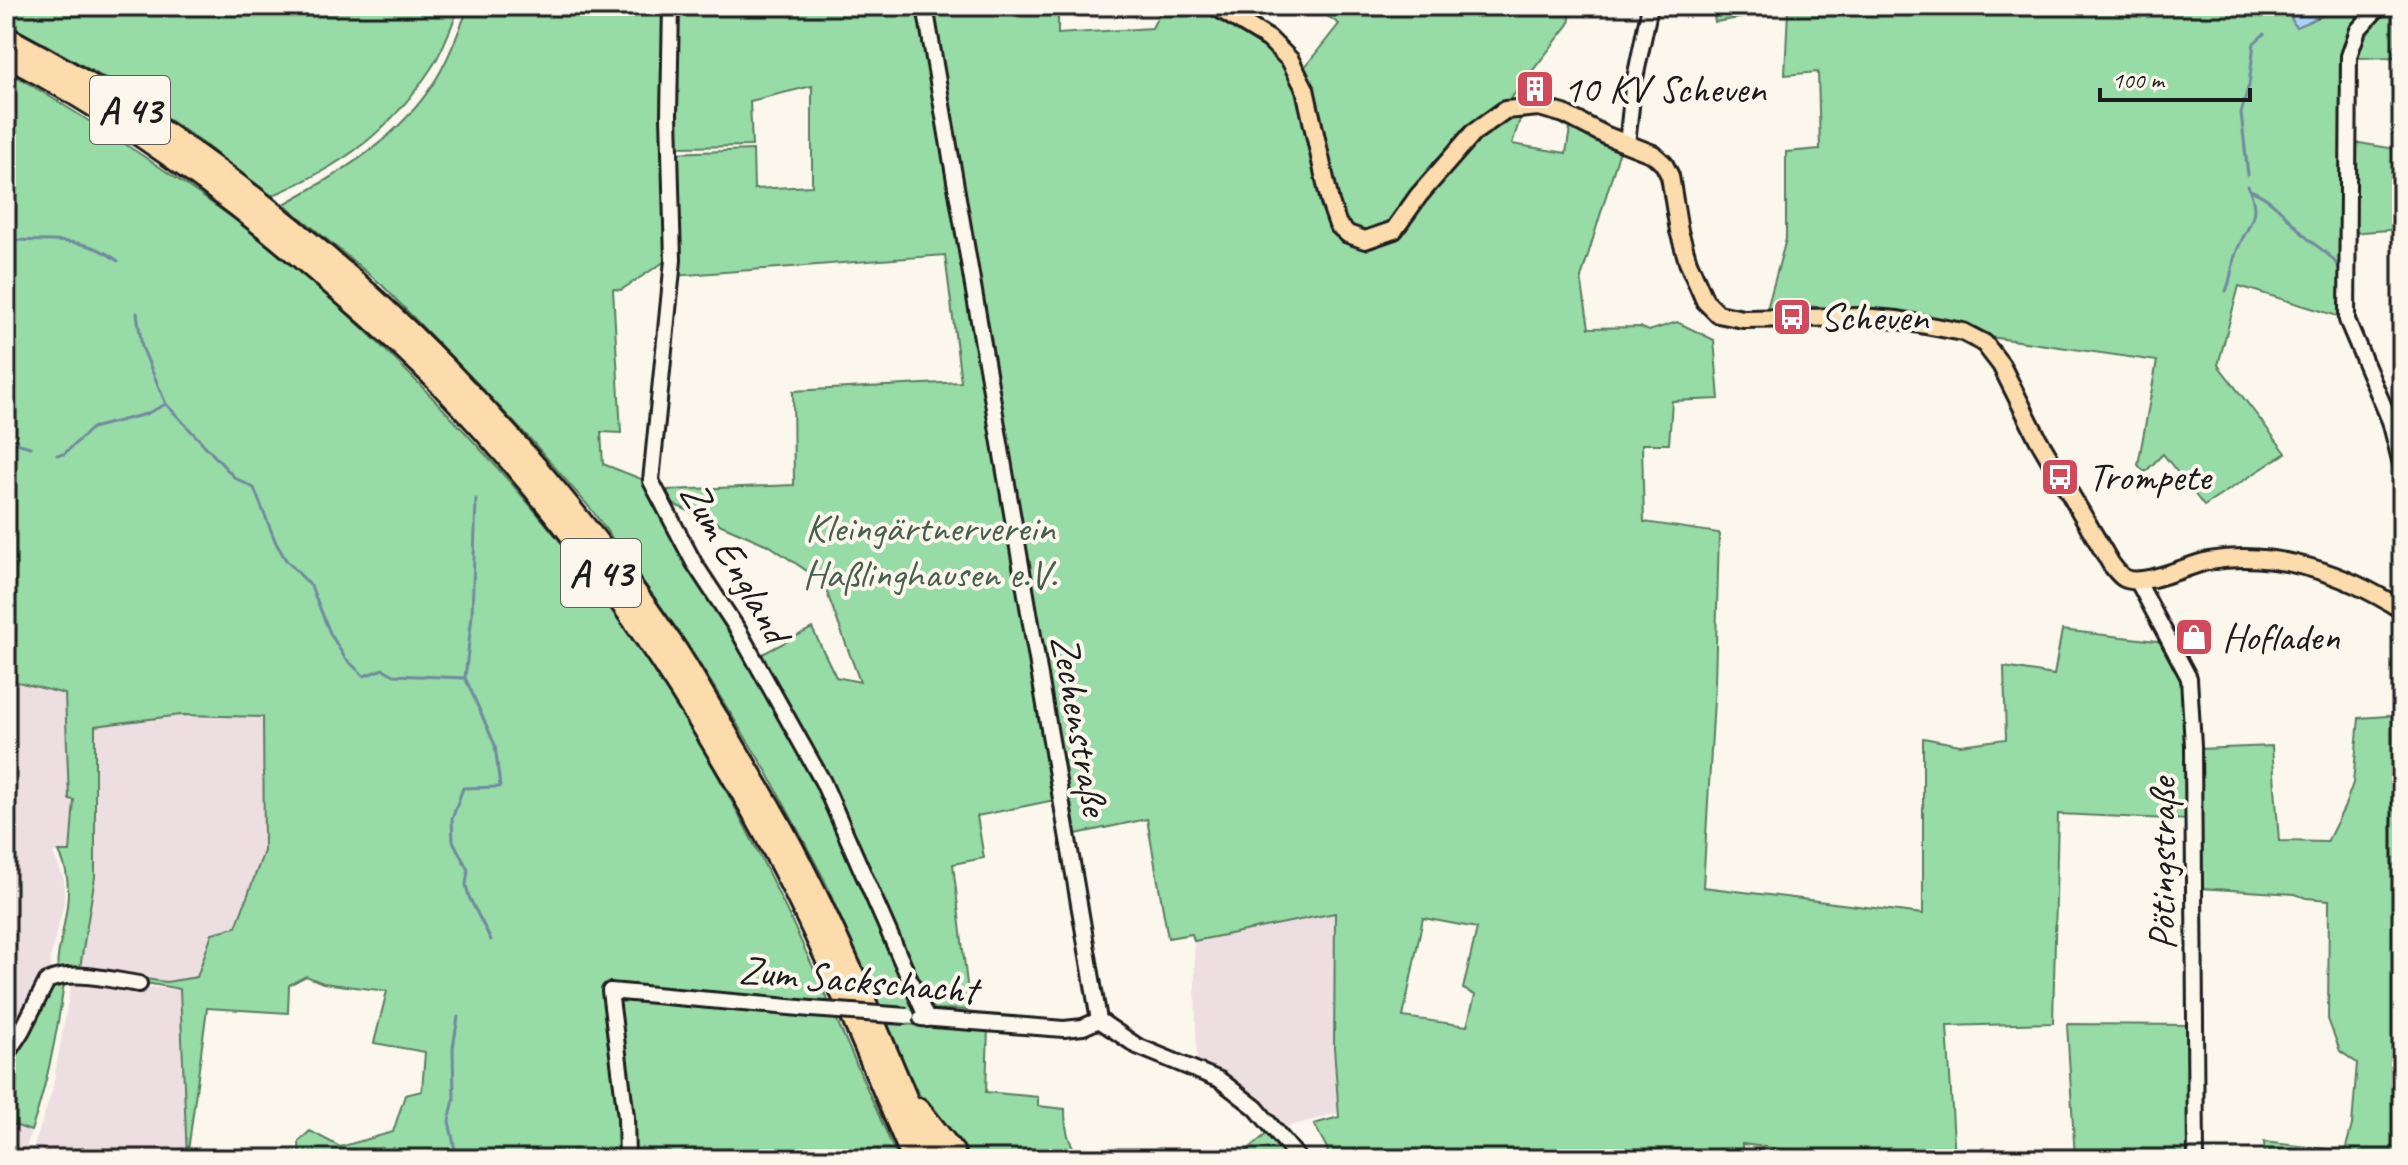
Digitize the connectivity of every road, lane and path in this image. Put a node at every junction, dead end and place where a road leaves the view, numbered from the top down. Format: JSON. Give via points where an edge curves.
{"nodes":[{"id":1,"x":671,"y":6,"type":"edge"},
{"id":2,"x":925,"y":6,"type":"edge"},
{"id":3,"x":1215,"y":6,"type":"edge"},
{"id":4,"x":1650,"y":6,"type":"edge"},
{"id":5,"x":2380,"y":6,"type":"edge"},
{"id":6,"x":6,"y":37,"type":"edge"},
{"id":7,"x":6,"y":56,"type":"edge"},
{"id":8,"x":1627,"y":144,"type":"junction"},
{"id":9,"x":2402,"y":468,"type":"edge"},
{"id":10,"x":2137,"y":580,"type":"junction"},
{"id":11,"x":2402,"y":610,"type":"edge"},
{"id":12,"x":139,"y":984,"type":"dead end"},
{"id":13,"x":927,"y":1019,"type":"junction"},
{"id":14,"x":1099,"y":1020,"type":"junction"},
{"id":15,"x":6,"y":1055,"type":"edge"},
{"id":16,"x":896,"y":1074,"type":"junction"},
{"id":17,"x":954,"y":1153,"type":"dead end"},
{"id":18,"x":627,"y":1159,"type":"edge"},
{"id":19,"x":913,"y":1159,"type":"edge"},
{"id":20,"x":932,"y":1159,"type":"edge"},
{"id":21,"x":1299,"y":1159,"type":"edge"},
{"id":22,"x":2196,"y":1159,"type":"edge"}],
"edges":[{"from":1,"to":13,"type":"street","name":"Zum England","via":[[673,260],[651,481],[823,782]]},
{"from":2,"to":14,"type":"street","name":"Zechenstraße"},
{"from":3,"to":8,"type":"main road","via":[[1269,39],[1290,60],[1305,89],[1338,225],[1357,239],[1394,230],[1473,133],[1505,110],[1550,109]]},
{"from":4,"to":8,"type":"street"},
{"from":5,"to":9,"type":"street","via":[[2358,30],[2349,56],[2347,320],[2390,421]]},
{"from":6,"to":16,"type":"highway","number":"A 43","via":[[124,105],[275,214],[426,347],[560,494],[675,648],[785,833]]},
{"from":7,"to":19,"type":"highway","number":"A 43","via":[[101,110],[258,222],[382,327],[487,433],[608,582],[748,802],[815,934]]},
{"from":8,"to":10,"type":"main road","via":[[1664,164],[1694,278],[1708,306],[1725,316],[1885,319],[1950,328],[1984,343],[2111,564],[2124,578]]},
{"from":10,"to":11,"type":"main road","via":[[2208,562],[2248,559],[2334,575]]},
{"from":10,"to":22,"type":"street","name":"Pötingstraße","via":[[2189,678]]},
{"from":12,"to":15,"type":"street","via":[[56,976],[47,981]]},
{"from":13,"to":14,"type":"street","name":"Zum Sackschacht","via":[[1064,1029]]},
{"from":13,"to":18,"type":"street","name":"Zum Sackschacht","bridge":true,"via":[[610,991]]},
{"from":14,"to":21,"type":"street","via":[[1137,1046],[1220,1080],[1256,1108]]},
{"from":16,"to":17,"type":"highway"},
{"from":16,"to":20,"type":"highway","number":"A 43"}]}
